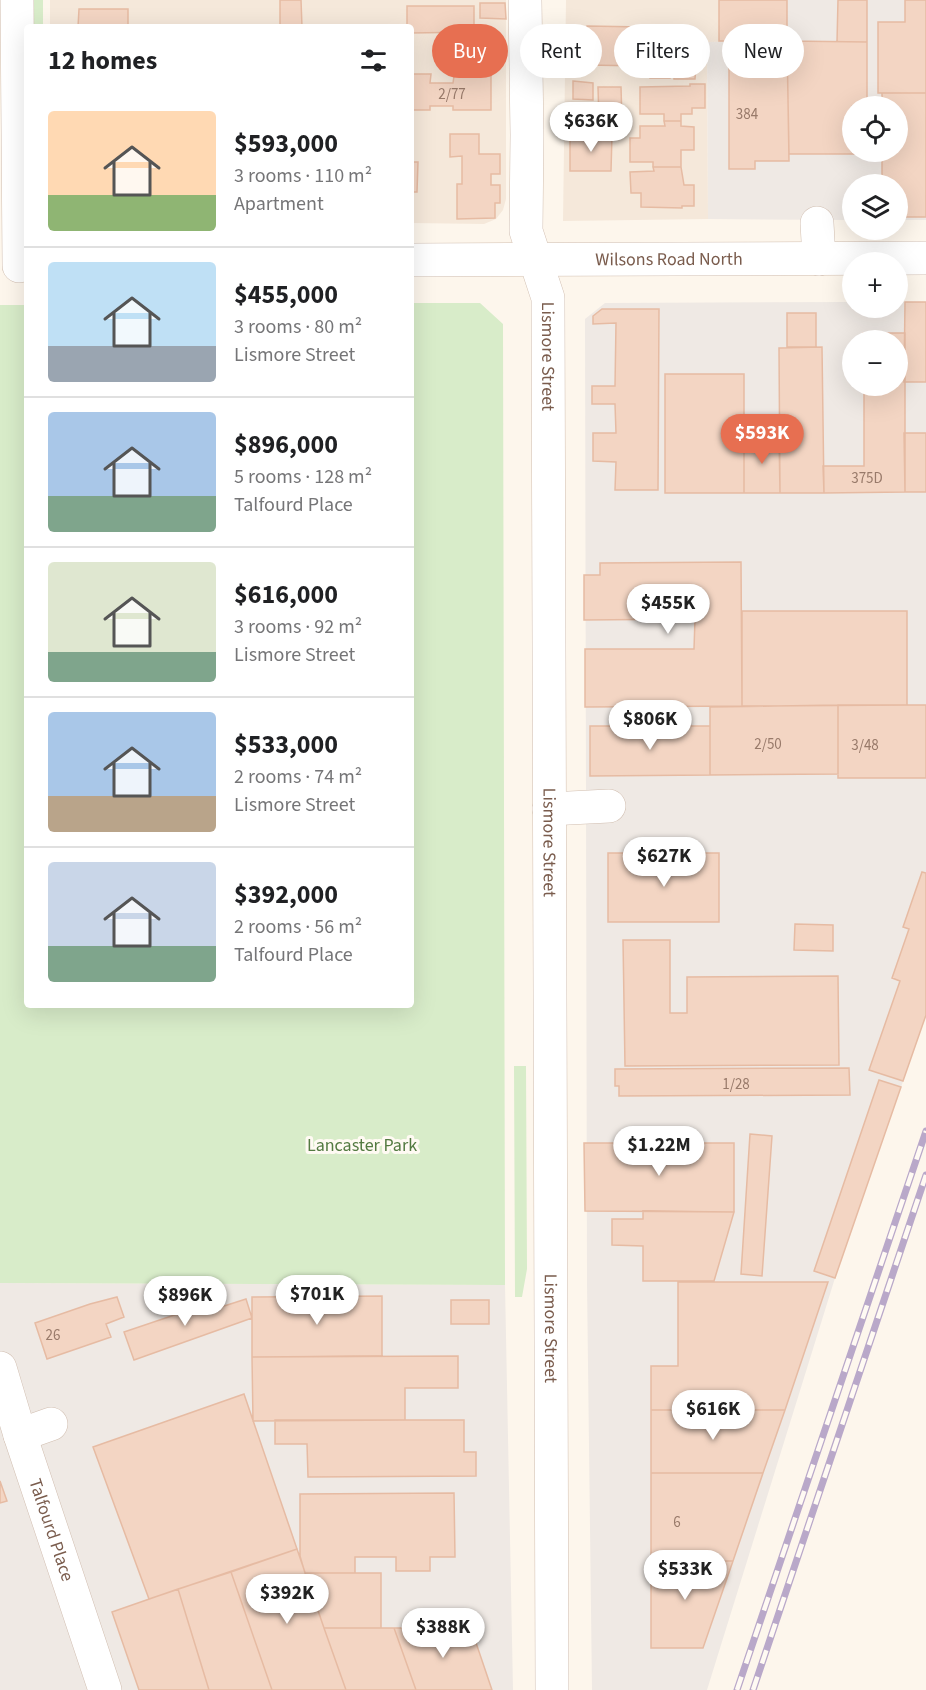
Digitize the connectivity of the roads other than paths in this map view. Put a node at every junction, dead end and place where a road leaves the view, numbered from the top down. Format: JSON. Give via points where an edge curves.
{"nodes":[{"id":1,"x":17,"y":0,"type":"edge"},
{"id":2,"x":525,"y":0,"type":"edge"},
{"id":3,"x":817,"y":223,"type":"dead end"},
{"id":4,"x":926,"y":258,"type":"edge"},
{"id":5,"x":536,"y":259,"type":"junction"},
{"id":6,"x":819,"y":259,"type":"junction"},
{"id":7,"x":414,"y":260,"type":"edge"},
{"id":8,"x":15,"y":266,"type":"edge"},
{"id":9,"x":609,"y":806,"type":"dead end"},
{"id":10,"x":549,"y":809,"type":"junction"},
{"id":11,"x":0,"y":1368,"type":"edge"},
{"id":12,"x":51,"y":1424,"type":"dead end"},
{"id":13,"x":20,"y":1435,"type":"junction"},
{"id":14,"x":105,"y":1690,"type":"edge"},
{"id":15,"x":552,"y":1690,"type":"edge"}],
"edges":[{"from":1,"to":8,"type":"street"},
{"from":2,"to":5,"type":"street","name":"Lismore Street","via":[[526,231]]},
{"from":3,"to":6,"type":"street"},
{"from":4,"to":6,"type":"street","name":"Wilsons Road North"},
{"from":5,"to":6,"type":"street","name":"Wilsons Road North"},
{"from":5,"to":7,"type":"street","name":"Wilsons Road North"},
{"from":5,"to":10,"type":"street","name":"Lismore Street","via":[[548,298]]},
{"from":9,"to":10,"type":"street"},
{"from":10,"to":15,"type":"street","name":"Lismore Street"},
{"from":11,"to":13,"type":"street","name":"Talfourd Place"},
{"from":12,"to":13,"type":"street"},
{"from":13,"to":14,"type":"street","name":"Talfourd Place"}]}
